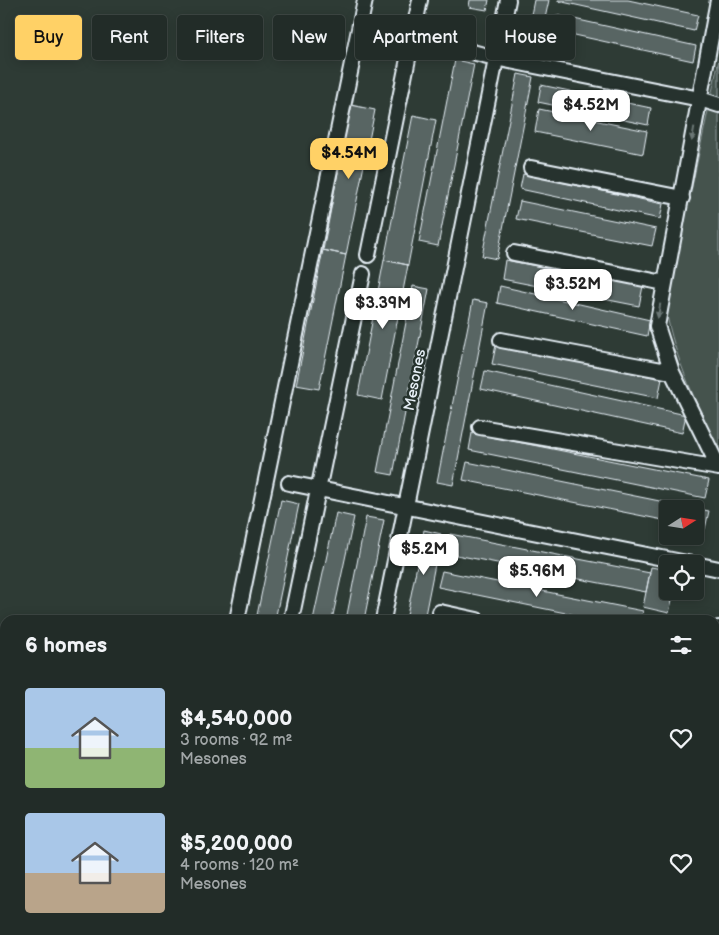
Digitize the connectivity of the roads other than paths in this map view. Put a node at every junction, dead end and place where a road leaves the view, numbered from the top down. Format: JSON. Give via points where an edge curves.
{"nodes":[{"id":1,"x":365,"y":0,"type":"edge"},
{"id":2,"x":420,"y":0,"type":"edge"},
{"id":3,"x":508,"y":0,"type":"edge"},
{"id":4,"x":717,"y":0,"type":"edge"},
{"id":5,"x":417,"y":15,"type":"edge"},
{"id":6,"x":505,"y":15,"type":"edge"},
{"id":7,"x":408,"y":60,"type":"edge"},
{"id":8,"x":495,"y":60,"type":"edge"},
{"id":9,"x":505,"y":60,"type":"edge"},
{"id":10,"x":700,"y":99,"type":"junction"},
{"id":11,"x":719,"y":105,"type":"edge"},
{"id":12,"x":531,"y":168,"type":"dead end"},
{"id":13,"x":682,"y":198,"type":"junction"},
{"id":14,"x":514,"y":253,"type":"dead end"},
{"id":15,"x":368,"y":254,"type":"dead end"},
{"id":16,"x":363,"y":274,"type":"dead end"},
{"id":17,"x":664,"y":283,"type":"junction"},
{"id":18,"x":501,"y":340,"type":"dead end"},
{"id":19,"x":672,"y":372,"type":"junction"},
{"id":20,"x":480,"y":427,"type":"dead end"},
{"id":21,"x":719,"y":468,"type":"edge"},
{"id":22,"x":290,"y":483,"type":"dead end"},
{"id":23,"x":318,"y":489,"type":"junction"},
{"id":24,"x":406,"y":507,"type":"junction"},
{"id":25,"x":659,"y":557,"type":"edge"},
{"id":26,"x":704,"y":566,"type":"edge"},
{"id":27,"x":719,"y":569,"type":"edge"},
{"id":28,"x":440,"y":612,"type":"dead end"},
{"id":29,"x":238,"y":615,"type":"edge"},
{"id":30,"x":292,"y":615,"type":"edge"},
{"id":31,"x":384,"y":615,"type":"edge"},
{"id":32,"x":454,"y":615,"type":"edge"}],
"edges":[{"from":1,"to":29,"type":"street"},
{"from":2,"to":5,"type":"street"},
{"from":3,"to":6,"type":"street","name":"Mesones"},
{"from":4,"to":10,"type":"street"},
{"from":7,"to":15,"type":"street"},
{"from":8,"to":24,"type":"street","name":"Mesones"},
{"from":9,"to":10,"type":"street"},
{"from":10,"to":11,"type":"street"},
{"from":10,"to":13,"type":"street","one_way":true},
{"from":12,"to":13,"type":"street"},
{"from":13,"to":17,"type":"street"},
{"from":14,"to":17,"type":"street"},
{"from":16,"to":23,"type":"street"},
{"from":17,"to":19,"type":"street","one_way":true,"via":[[657,326]]},
{"from":18,"to":19,"type":"street"},
{"from":19,"to":21,"type":"street"},
{"from":20,"to":21,"type":"street"},
{"from":22,"to":23,"type":"street"},
{"from":23,"to":24,"type":"street"},
{"from":23,"to":30,"type":"street"},
{"from":24,"to":25,"type":"street"},
{"from":24,"to":31,"type":"street","name":"Mesones"},
{"from":26,"to":27,"type":"street"},
{"from":28,"to":32,"type":"street"}]}
